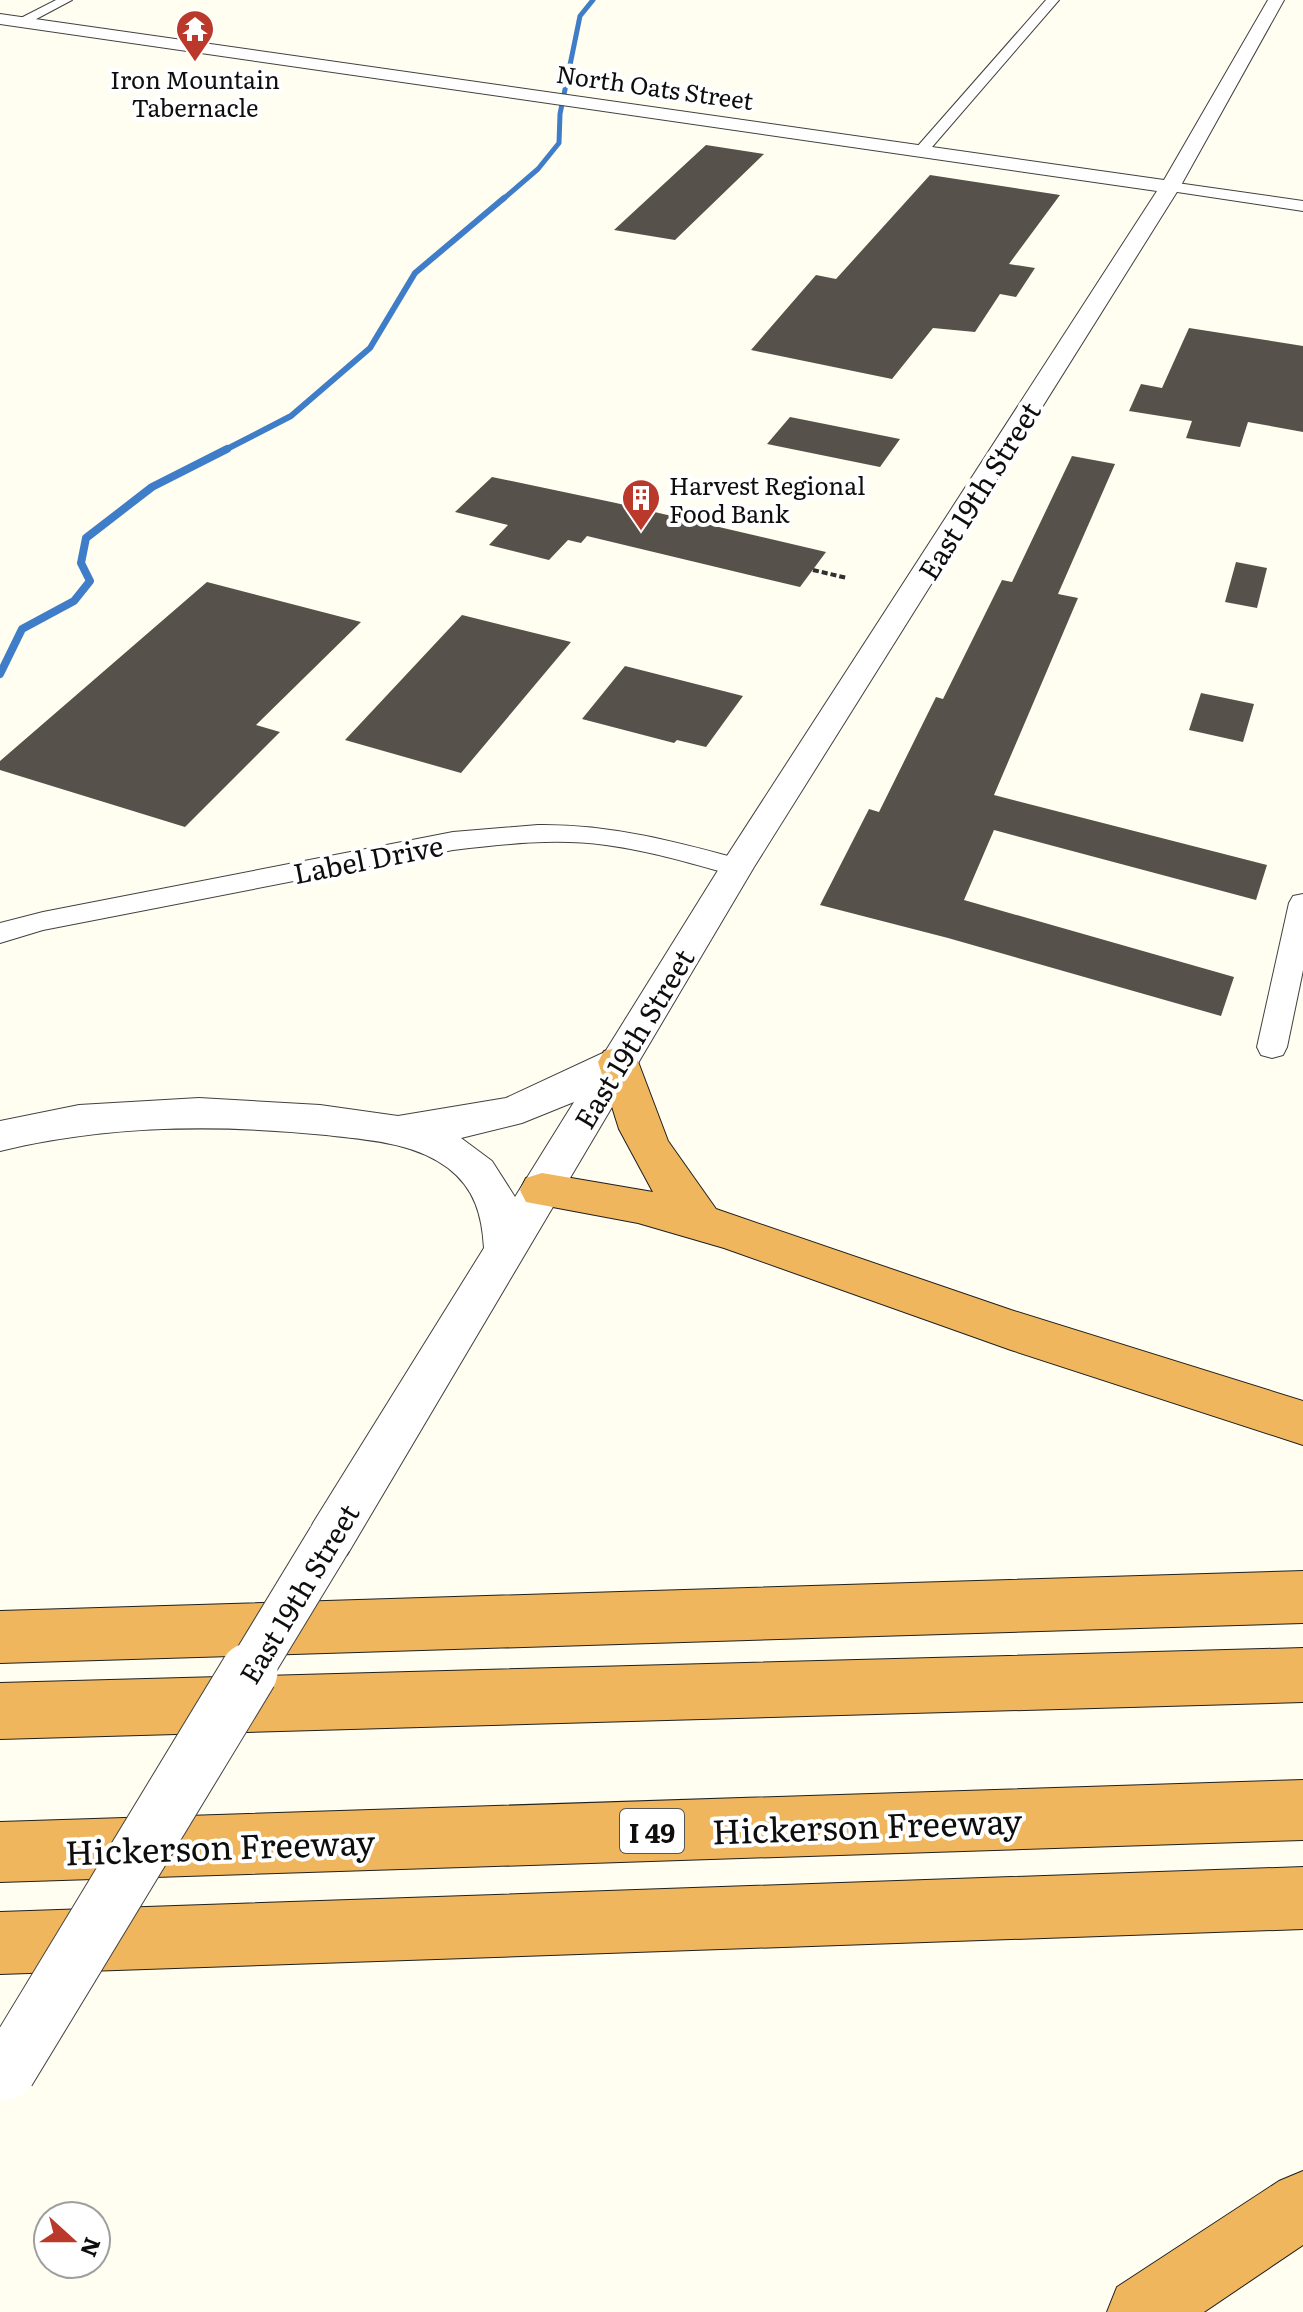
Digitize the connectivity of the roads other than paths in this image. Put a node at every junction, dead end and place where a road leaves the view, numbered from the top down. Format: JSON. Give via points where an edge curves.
{"nodes":[{"id":1,"x":66,"y":0,"type":"edge"},
{"id":2,"x":1053,"y":0,"type":"edge"},
{"id":3,"x":1276,"y":0,"type":"edge"},
{"id":4,"x":0,"y":19,"type":"edge"},
{"id":5,"x":20,"y":22,"type":"junction"},
{"id":6,"x":921,"y":151,"type":"junction"},
{"id":7,"x":1170,"y":187,"type":"junction"},
{"id":8,"x":1303,"y":206,"type":"edge"},
{"id":9,"x":737,"y":867,"type":"junction"},
{"id":10,"x":1303,"y":903,"type":"edge"},
{"id":11,"x":0,"y":933,"type":"edge"},
{"id":12,"x":1298,"y":952,"type":"edge"},
{"id":13,"x":1272,"y":1047,"type":"dead end"},
{"id":14,"x":619,"y":1062,"type":"junction"},
{"id":15,"x":396,"y":1129,"type":"junction"},
{"id":16,"x":0,"y":1136,"type":"edge"},
{"id":17,"x":542,"y":1190,"type":"junction"},
{"id":18,"x":700,"y":1222,"type":"junction"},
{"id":19,"x":505,"y":1250,"type":"junction"},
{"id":20,"x":1303,"y":1423,"type":"edge"},
{"id":21,"x":1303,"y":1597,"type":"edge"},
{"id":22,"x":0,"y":1637,"type":"edge"},
{"id":23,"x":1303,"y":1675,"type":"edge"},
{"id":24,"x":0,"y":1711,"type":"edge"},
{"id":25,"x":1303,"y":1810,"type":"edge"},
{"id":26,"x":0,"y":1852,"type":"edge"},
{"id":27,"x":1303,"y":1898,"type":"edge"},
{"id":28,"x":0,"y":1943,"type":"edge"},
{"id":29,"x":4,"y":2077,"type":"edge"},
{"id":30,"x":1303,"y":2205,"type":"edge"},
{"id":31,"x":1142,"y":2312,"type":"edge"}],
"edges":[{"from":1,"to":5,"type":"street"},
{"from":2,"to":6,"type":"street"},
{"from":3,"to":7,"type":"street","name":"East 19th Street"},
{"from":4,"to":5,"type":"street","name":"North Oats Street"},
{"from":5,"to":6,"type":"street","name":"North Oats Street"},
{"from":6,"to":7,"type":"street","name":"North Oats Street"},
{"from":7,"to":8,"type":"street","name":"North Oats Street"},
{"from":7,"to":9,"type":"street","name":"East 19th Street"},
{"from":9,"to":11,"type":"street","name":"Label Drive","via":[[622,838],[496,836]]},
{"from":9,"to":14,"type":"street","name":"East 19th Street"},
{"from":10,"to":12,"type":"street"},
{"from":12,"to":13,"type":"street"},
{"from":14,"to":15,"type":"street","via":[[514,1111],[447,1126]]},
{"from":14,"to":17,"type":"street","name":"East 19th Street"},
{"from":14,"to":18,"type":"highway","via":[[629,1107],[652,1157]]},
{"from":15,"to":16,"type":"street","via":[[196,1111],[77,1120]]},
{"from":15,"to":19,"type":"street","via":[[448,1149],[477,1171],[502,1210]]},
{"from":17,"to":18,"type":"highway","via":[[587,1193]]},
{"from":17,"to":19,"type":"street","name":"East 19th Street"},
{"from":18,"to":20,"type":"highway","via":[[1030,1338]]},
{"from":19,"to":29,"type":"street","name":"East 19th Street","bridge":true},
{"from":21,"to":22,"type":"highway"},
{"from":23,"to":24,"type":"highway"},
{"from":25,"to":26,"type":"highway","name":"Hickerson Freeway","number":"I 49"},
{"from":27,"to":28,"type":"highway"},
{"from":30,"to":31,"type":"highway"}]}
